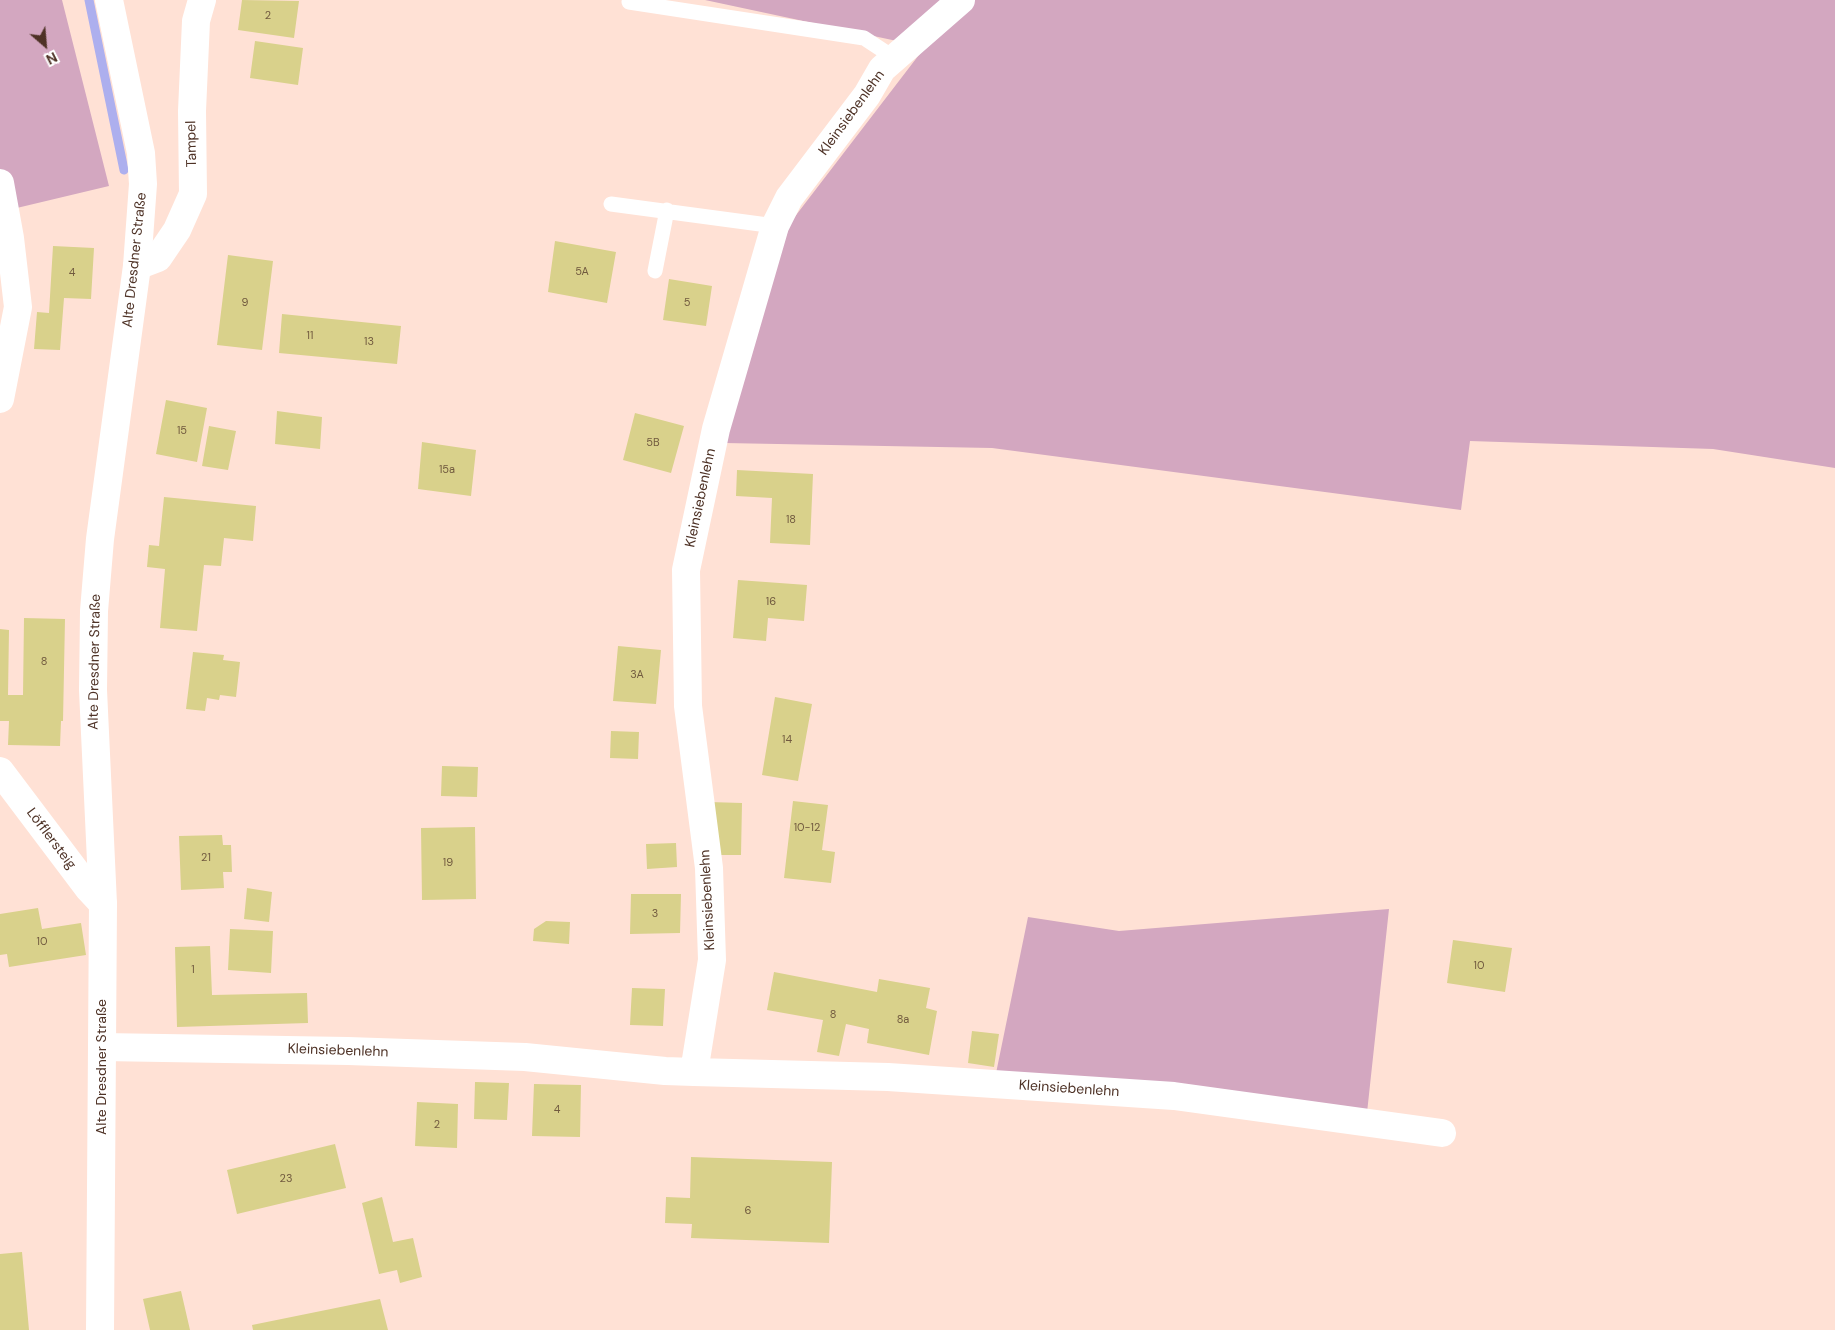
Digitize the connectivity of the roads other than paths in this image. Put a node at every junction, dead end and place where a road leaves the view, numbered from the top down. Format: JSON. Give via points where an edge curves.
{"nodes":[{"id":1,"x":109,"y":0,"type":"edge"},
{"id":2,"x":202,"y":0,"type":"edge"},
{"id":3,"x":961,"y":0,"type":"edge"},
{"id":4,"x":629,"y":2,"type":"dead end"},
{"id":5,"x":896,"y":59,"type":"junction"},
{"id":6,"x":0,"y":183,"type":"edge"},
{"id":7,"x":611,"y":204,"type":"dead end"},
{"id":8,"x":667,"y":210,"type":"junction"},
{"id":9,"x":775,"y":226,"type":"junction"},
{"id":10,"x":137,"y":266,"type":"junction"},
{"id":11,"x":655,"y":270,"type":"dead end"},
{"id":12,"x":0,"y":399,"type":"edge"},
{"id":13,"x":0,"y":772,"type":"edge"},
{"id":14,"x":103,"y":904,"type":"junction"},
{"id":15,"x":102,"y":1047,"type":"junction"},
{"id":16,"x":694,"y":1072,"type":"junction"},
{"id":17,"x":1442,"y":1133,"type":"dead end"},
{"id":18,"x":100,"y":1330,"type":"edge"}],
"edges":[{"from":1,"to":10,"type":"street","name":"Alte Dresdner Straße","via":[[141,153],[143,184]]},
{"from":2,"to":10,"type":"street","name":"Tampel","via":[[196,21],[193,194],[177,230],[158,258]]},
{"from":3,"to":5,"type":"street","name":"Kleinsiebenlehn"},
{"from":4,"to":5,"type":"lane","via":[[864,38]]},
{"from":5,"to":9,"type":"street","name":"Kleinsiebenlehn","via":[[882,69],[789,198]]},
{"from":6,"to":12,"type":"street","via":[[18,307]]},
{"from":7,"to":8,"type":"lane"},
{"from":8,"to":9,"type":"lane"},
{"from":8,"to":11,"type":"lane"},
{"from":9,"to":16,"type":"street","name":"Kleinsiebenlehn","via":[[716,429],[686,570],[688,706],[708,868],[712,960]]},
{"from":10,"to":14,"type":"street","name":"Alte Dresdner Straße","via":[[100,539],[94,611],[93,690]]},
{"from":13,"to":14,"type":"street","name":"Löfflersteig"},
{"from":14,"to":15,"type":"street","name":"Alte Dresdner Straße"},
{"from":15,"to":16,"type":"street","name":"Kleinsiebenlehn","via":[[338,1050],[525,1057]]},
{"from":15,"to":18,"type":"street","name":"Alte Dresdner Straße"},
{"from":16,"to":17,"type":"street","name":"Kleinsiebenlehn","via":[[888,1077],[1174,1096]]}]}
